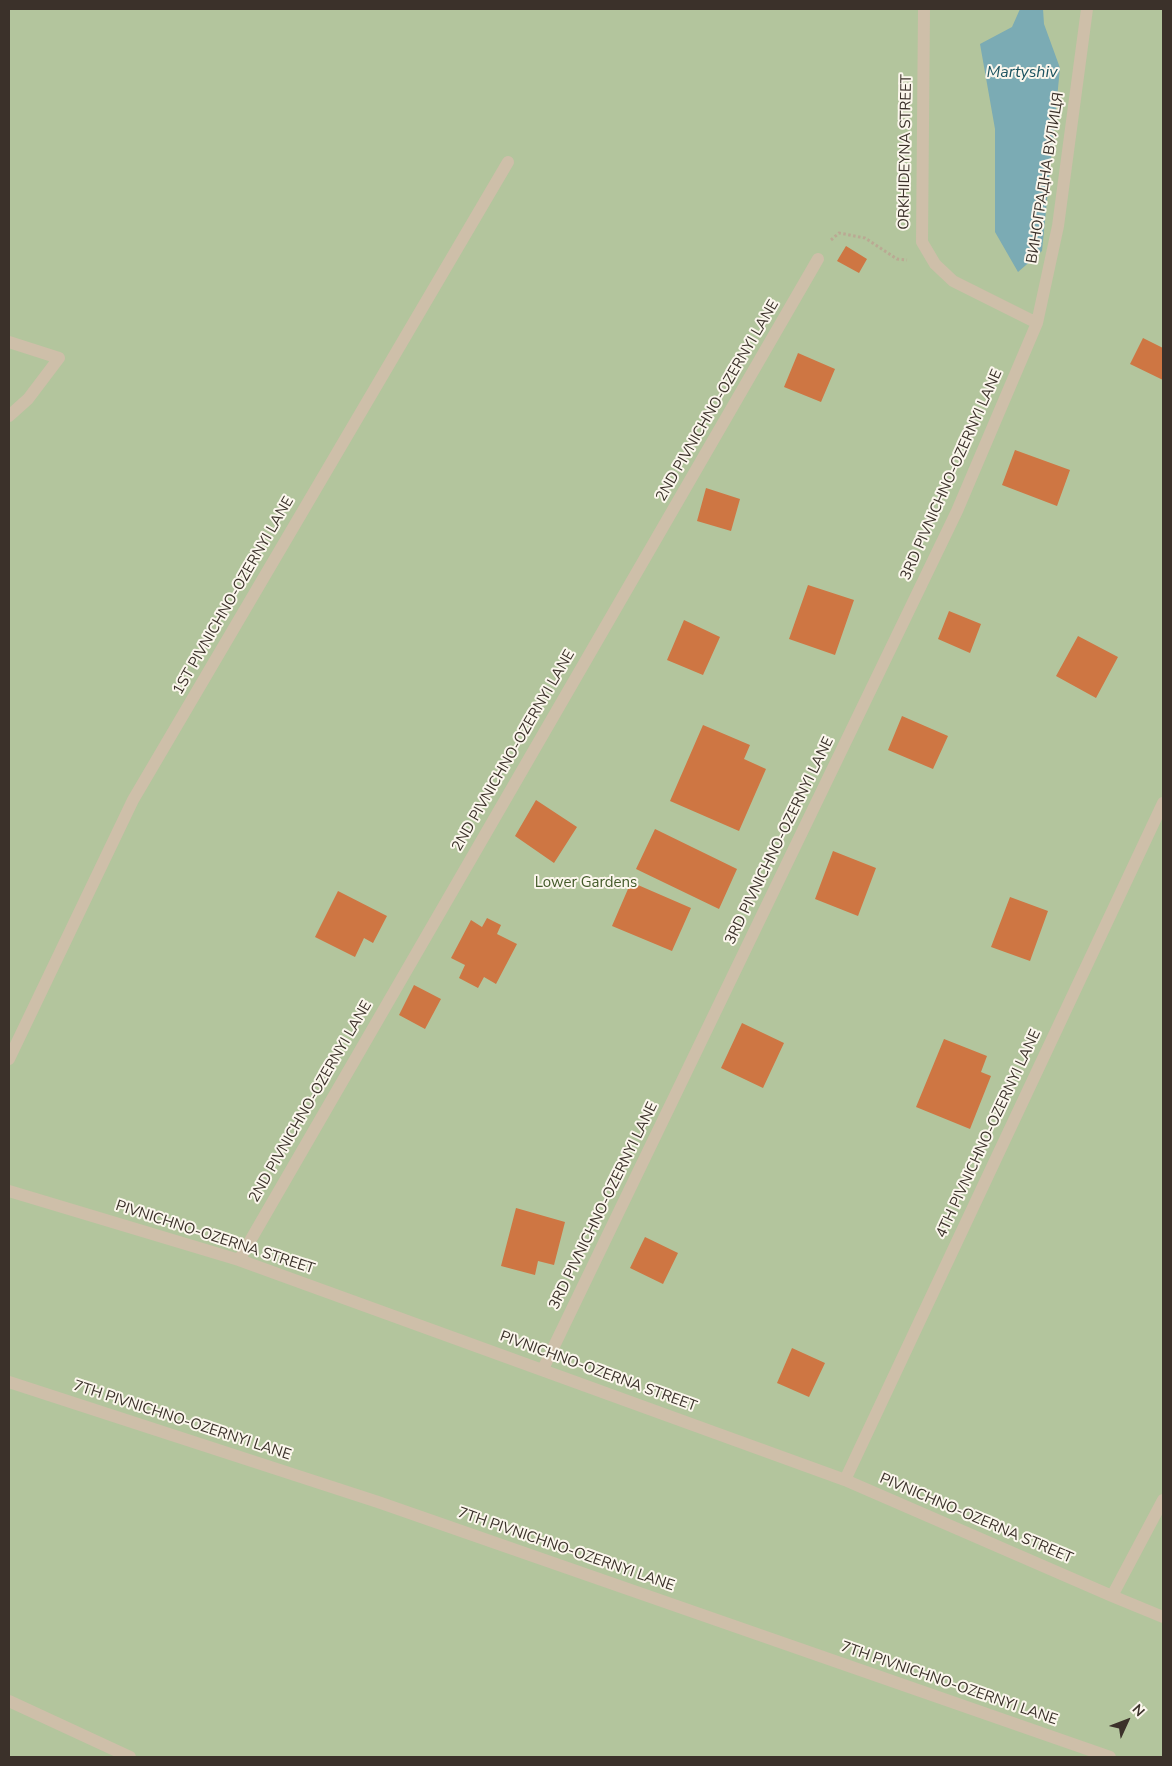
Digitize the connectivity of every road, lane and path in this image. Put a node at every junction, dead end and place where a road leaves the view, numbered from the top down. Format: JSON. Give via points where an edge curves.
{"nodes":[{"id":1,"x":924,"y":9,"type":"edge"},
{"id":2,"x":1087,"y":9,"type":"edge"},
{"id":3,"x":508,"y":162,"type":"dead end"},
{"id":4,"x":928,"y":253,"type":"junction"},
{"id":5,"x":818,"y":259,"type":"joint"},
{"id":6,"x":1037,"y":323,"type":"junction"},
{"id":7,"x":9,"y":342,"type":"edge"},
{"id":8,"x":9,"y":416,"type":"edge"},
{"id":9,"x":1163,"y":803,"type":"edge"},
{"id":10,"x":9,"y":1058,"type":"edge"},
{"id":11,"x":9,"y":1191,"type":"edge"},
{"id":12,"x":239,"y":1260,"type":"junction"},
{"id":13,"x":543,"y":1369,"type":"junction"},
{"id":14,"x":9,"y":1382,"type":"edge"},
{"id":15,"x":845,"y":1480,"type":"junction"},
{"id":16,"x":1163,"y":1500,"type":"edge"},
{"id":17,"x":1112,"y":1596,"type":"junction"},
{"id":18,"x":1163,"y":1617,"type":"edge"},
{"id":19,"x":9,"y":1701,"type":"edge"},
{"id":20,"x":130,"y":1757,"type":"edge"},
{"id":21,"x":1110,"y":1757,"type":"edge"}],
"edges":[{"from":1,"to":4,"type":"street","name":"ORKHIDEYNA STREET","via":[[922,242]]},
{"from":2,"to":6,"type":"street","name":"ВИНОГРАДНА ВУЛИЦЯ","via":[[1058,226]]},
{"from":3,"to":10,"type":"street","name":"1ST PIVNICHNO-OZERNYI LANE","via":[[133,800]]},
{"from":4,"to":5,"type":"path","via":[[911,261],[897,260],[865,238],[839,233]]},
{"from":4,"to":6,"type":"street","name":"ORKHIDEYNA STREET","via":[[953,281]]},
{"from":5,"to":12,"type":"street","name":"2ND PIVNICHNO-OZERNYI LANE"},
{"from":6,"to":13,"type":"street","name":"3RD PIVNICHNO-OZERNYI LANE","via":[[957,511]]},
{"from":7,"to":8,"type":"street","via":[[59,358],[28,399]]},
{"from":9,"to":15,"type":"street","name":"4TH PIVNICHNO-OZERNYI LANE"},
{"from":11,"to":12,"type":"street","name":"PIVNICHNO-OZERNA STREET"},
{"from":12,"to":13,"type":"street","name":"PIVNICHNO-OZERNA STREET"},
{"from":13,"to":15,"type":"street","name":"PIVNICHNO-OZERNA STREET"},
{"from":14,"to":21,"type":"street","name":"7TH PIVNICHNO-OZERNYI LANE","via":[[378,1502]]},
{"from":15,"to":17,"type":"street","name":"PIVNICHNO-OZERNA STREET"},
{"from":16,"to":17,"type":"street"},
{"from":17,"to":18,"type":"street","name":"PIVNICHNO-OZERNA STREET"},
{"from":19,"to":20,"type":"street"}]}
